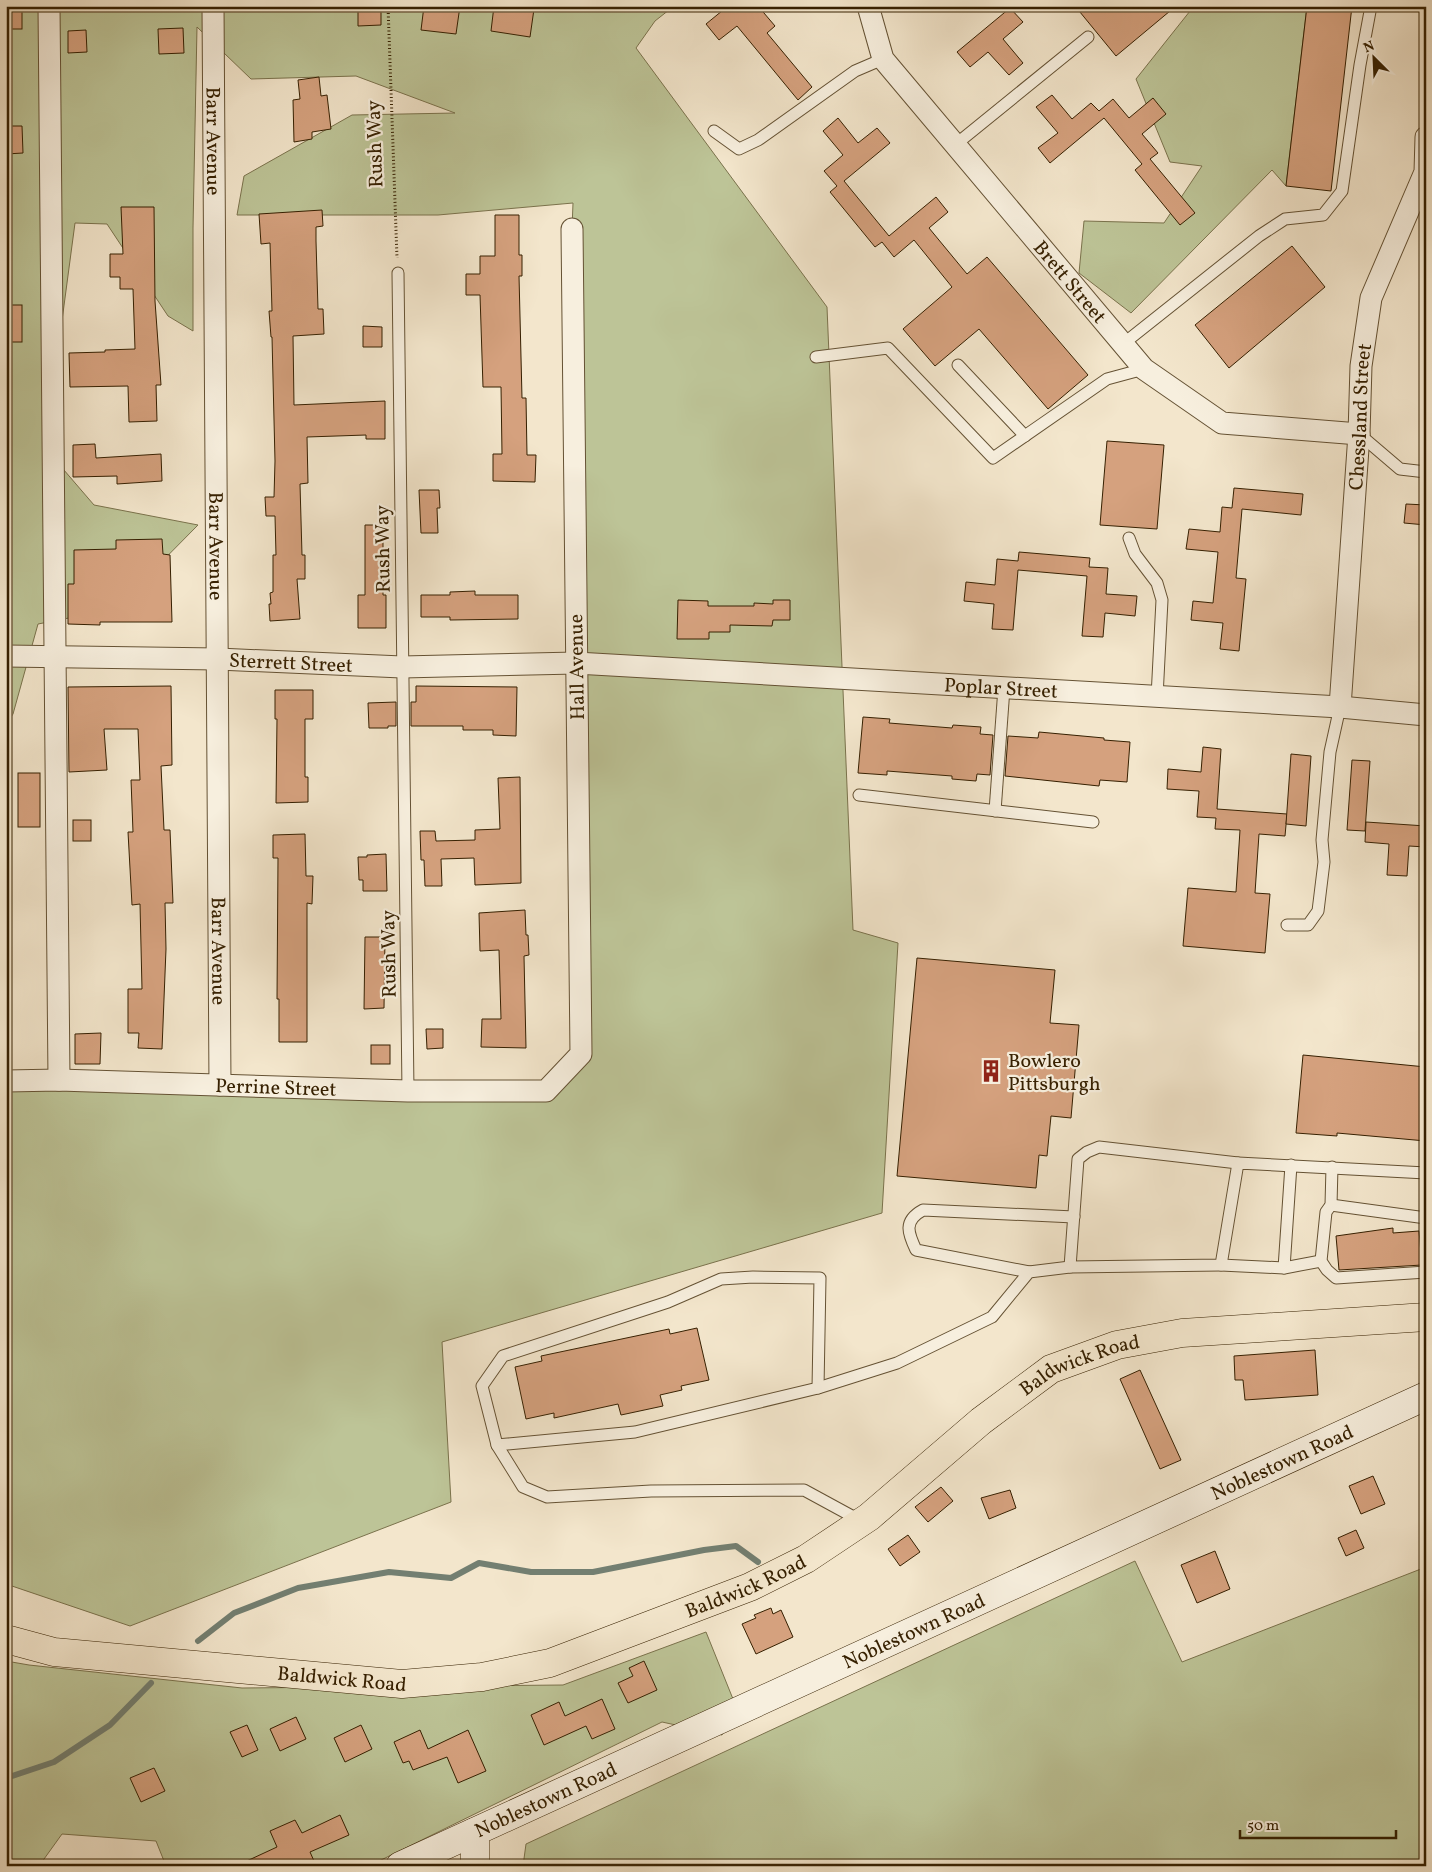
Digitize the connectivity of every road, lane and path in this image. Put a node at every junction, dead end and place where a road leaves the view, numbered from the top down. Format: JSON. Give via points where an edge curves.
{"nodes":[{"id":1,"x":49,"y":6,"type":"edge"},
{"id":2,"x":213,"y":6,"type":"edge"},
{"id":3,"x":388,"y":6,"type":"edge"},
{"id":4,"x":868,"y":6,"type":"edge"},
{"id":5,"x":1371,"y":6,"type":"edge"},
{"id":6,"x":1088,"y":37,"type":"dead end"},
{"id":7,"x":882,"y":60,"type":"junction"},
{"id":8,"x":714,"y":131,"type":"dead end"},
{"id":9,"x":1426,"y":137,"type":"edge"},
{"id":10,"x":955,"y":145,"type":"junction"},
{"id":11,"x":572,"y":229,"type":"dead end"},
{"id":12,"x":398,"y":273,"type":"joint"},
{"id":13,"x":1123,"y":344,"type":"junction"},
{"id":14,"x":816,"y":357,"type":"dead end"},
{"id":15,"x":958,"y":365,"type":"dead end"},
{"id":16,"x":1144,"y":369,"type":"junction"},
{"id":17,"x":1359,"y":434,"type":"junction"},
{"id":18,"x":1025,"y":436,"type":"junction"},
{"id":19,"x":1426,"y":472,"type":"edge"},
{"id":20,"x":1129,"y":538,"type":"dead end"},
{"id":21,"x":6,"y":656,"type":"edge"},
{"id":22,"x":56,"y":656,"type":"junction"},
{"id":23,"x":218,"y":659,"type":"junction"},
{"id":24,"x":576,"y":663,"type":"junction"},
{"id":25,"x":402,"y":667,"type":"junction"},
{"id":26,"x":1004,"y":688,"type":"junction"},
{"id":27,"x":1157,"y":697,"type":"junction"},
{"id":28,"x":1340,"y":708,"type":"junction"},
{"id":29,"x":1426,"y":715,"type":"edge"},
{"id":30,"x":859,"y":795,"type":"dead end"},
{"id":31,"x":995,"y":811,"type":"junction"},
{"id":32,"x":1093,"y":822,"type":"dead end"},
{"id":33,"x":1287,"y":926,"type":"dead end"},
{"id":34,"x":59,"y":1080,"type":"junction"},
{"id":35,"x":6,"y":1081,"type":"edge"},
{"id":36,"x":220,"y":1084,"type":"junction"},
{"id":37,"x":408,"y":1091,"type":"junction"},
{"id":38,"x":546,"y":1091,"type":"joint"},
{"id":39,"x":1238,"y":1163,"type":"junction"},
{"id":40,"x":1291,"y":1165,"type":"junction"},
{"id":41,"x":1332,"y":1168,"type":"junction"},
{"id":42,"x":1426,"y":1173,"type":"edge"},
{"id":43,"x":1331,"y":1205,"type":"junction"},
{"id":44,"x":1074,"y":1217,"type":"junction"},
{"id":45,"x":1426,"y":1218,"type":"edge"},
{"id":46,"x":1321,"y":1261,"type":"junction"},
{"id":47,"x":1221,"y":1265,"type":"junction"},
{"id":48,"x":1070,"y":1267,"type":"junction"},
{"id":49,"x":1284,"y":1268,"type":"junction"},
{"id":50,"x":1029,"y":1272,"type":"junction"},
{"id":51,"x":1426,"y":1272,"type":"edge"},
{"id":52,"x":1426,"y":1316,"type":"edge"},
{"id":53,"x":818,"y":1388,"type":"junction"},
{"id":54,"x":1426,"y":1396,"type":"edge"},
{"id":55,"x":498,"y":1445,"type":"junction"},
{"id":56,"x":862,"y":1522,"type":"junction"},
{"id":57,"x":6,"y":1639,"type":"edge"},
{"id":58,"x":475,"y":1832,"type":"junction"},
{"id":59,"x":410,"y":1864,"type":"edge"},
{"id":60,"x":475,"y":1866,"type":"edge"}],
"edges":[{"from":1,"to":22,"type":"street"},
{"from":2,"to":23,"type":"street","name":"Barr Avenue"},
{"from":3,"to":12,"type":"path","name":"Rush Way"},
{"from":4,"to":7,"type":"street","name":"Brett Street"},
{"from":5,"to":13,"type":"lane","via":[[1342,191],[1323,215],[1285,219],[1258,236]]},
{"from":6,"to":10,"type":"lane"},
{"from":7,"to":8,"type":"lane","via":[[854,71],[758,140],[738,149]]},
{"from":7,"to":10,"type":"street","name":"Brett Street"},
{"from":9,"to":17,"type":"street","name":"Chessland Street","via":[[1424,172],[1372,298],[1361,366]]},
{"from":10,"to":13,"type":"street","name":"Brett Street"},
{"from":11,"to":24,"type":"street","name":"Hall Avenue"},
{"from":12,"to":25,"type":"lane","name":"Rush Way"},
{"from":13,"to":16,"type":"street","name":"Brett Street"},
{"from":14,"to":18,"type":"lane","via":[[888,348],[993,458]]},
{"from":15,"to":18,"type":"lane"},
{"from":16,"to":17,"type":"street","name":"Brett Street","via":[[1222,423]]},
{"from":16,"to":18,"type":"lane","via":[[1107,379]]},
{"from":17,"to":19,"type":"lane","via":[[1400,469]]},
{"from":17,"to":28,"type":"street","name":"Chessland Street"},
{"from":20,"to":27,"type":"lane","via":[[1134,554],[1157,583],[1162,600]]},
{"from":21,"to":22,"type":"street","name":"Sterrett Street"},
{"from":22,"to":23,"type":"street","name":"Sterrett Street"},
{"from":22,"to":34,"type":"street"},
{"from":23,"to":25,"type":"street","name":"Sterrett Street"},
{"from":23,"to":36,"type":"street","name":"Barr Avenue"},
{"from":24,"to":25,"type":"street","name":"Sterrett Street"},
{"from":24,"to":26,"type":"street","name":"Poplar Street"},
{"from":24,"to":38,"type":"street","name":"Hall Avenue","via":[[581,1054]]},
{"from":25,"to":37,"type":"lane","name":"Rush Way"},
{"from":26,"to":27,"type":"street","name":"Poplar Street"},
{"from":26,"to":31,"type":"lane"},
{"from":27,"to":28,"type":"street","name":"Poplar Street"},
{"from":28,"to":29,"type":"street","name":"Poplar Street"},
{"from":28,"to":33,"type":"lane","via":[[1330,752],[1318,912],[1308,925]]},
{"from":30,"to":31,"type":"lane"},
{"from":31,"to":32,"type":"lane"},
{"from":34,"to":35,"type":"street","name":"Perrine Street"},
{"from":34,"to":36,"type":"street","name":"Perrine Street"},
{"from":36,"to":37,"type":"street","name":"Perrine Street"},
{"from":37,"to":38,"type":"street","name":"Perrine Street"},
{"from":39,"to":40,"type":"lane"},
{"from":39,"to":44,"type":"lane","via":[[1099,1148],[1078,1159]]},
{"from":39,"to":47,"type":"lane"},
{"from":40,"to":41,"type":"lane"},
{"from":40,"to":49,"type":"lane"},
{"from":41,"to":42,"type":"lane"},
{"from":41,"to":43,"type":"lane"},
{"from":43,"to":45,"type":"lane"},
{"from":43,"to":46,"type":"lane","via":[[1326,1212]]},
{"from":44,"to":48,"type":"lane"},
{"from":44,"to":50,"type":"lane","via":[[923,1210],[909,1222],[910,1237],[916,1250]]},
{"from":46,"to":49,"type":"lane"},
{"from":46,"to":51,"type":"lane","via":[[1336,1278]]},
{"from":47,"to":48,"type":"lane"},
{"from":47,"to":49,"type":"lane"},
{"from":48,"to":50,"type":"lane"},
{"from":50,"to":53,"type":"lane","via":[[992,1317],[897,1364]]},
{"from":52,"to":56,"type":"main road","name":"Baldwick Road","via":[[1182,1333],[1117,1345],[1051,1368],[980,1421]]},
{"from":53,"to":55,"type":"lane","via":[[635,1432]]},
{"from":53,"to":55,"type":"lane","via":[[820,1278],[720,1279],[668,1302],[503,1356],[482,1386]]},
{"from":54,"to":58,"type":"main road","name":"Noblestown Road"},
{"from":55,"to":56,"type":"lane","via":[[523,1487],[547,1497],[651,1491],[804,1490]]},
{"from":56,"to":57,"type":"main road","name":"Baldwick Road","via":[[806,1559],[750,1587],[550,1663],[482,1677],[402,1684],[54,1652]]},
{"from":58,"to":59,"type":"main road","name":"Noblestown Road"},
{"from":58,"to":60,"type":"main road"}]}
